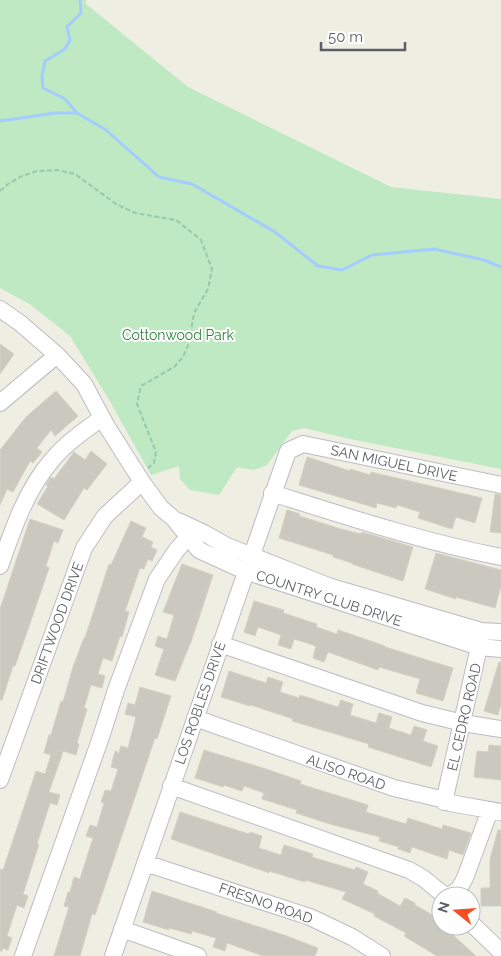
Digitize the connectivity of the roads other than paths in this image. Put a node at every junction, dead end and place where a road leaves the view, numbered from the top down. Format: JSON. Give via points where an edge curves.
{"nodes":[{"id":1,"x":0,"y":309,"type":"edge"},
{"id":2,"x":57,"y":354,"type":"junction"},
{"id":3,"x":0,"y":403,"type":"edge"},
{"id":4,"x":102,"y":418,"type":"junction"},
{"id":5,"x":288,"y":451,"type":"joint"},
{"id":6,"x":140,"y":479,"type":"junction"},
{"id":7,"x":501,"y":485,"type":"edge"},
{"id":8,"x":272,"y":493,"type":"junction"},
{"id":9,"x":174,"y":519,"type":"junction"},
{"id":10,"x":188,"y":537,"type":"junction"},
{"id":11,"x":251,"y":555,"type":"junction"},
{"id":12,"x":501,"y":556,"type":"edge"},
{"id":13,"x":0,"y":566,"type":"edge"},
{"id":14,"x":246,"y":571,"type":"junction"},
{"id":15,"x":501,"y":632,"type":"edge"},
{"id":16,"x":480,"y":639,"type":"junction"},
{"id":17,"x":220,"y":644,"type":"junction"},
{"id":18,"x":501,"y":649,"type":"edge"},
{"id":19,"x":195,"y":718,"type":"junction"},
{"id":20,"x":462,"y":723,"type":"junction"},
{"id":21,"x":501,"y":729,"type":"edge"},
{"id":22,"x":0,"y":780,"type":"edge"},
{"id":23,"x":171,"y":786,"type":"junction"},
{"id":24,"x":444,"y":802,"type":"junction"},
{"id":25,"x":496,"y":811,"type":"edge"},
{"id":26,"x":145,"y":863,"type":"junction"},
{"id":27,"x":433,"y":886,"type":"edge"},
{"id":28,"x":461,"y":886,"type":"edge"},
{"id":29,"x":122,"y":929,"type":"junction"},
{"id":30,"x":481,"y":933,"type":"edge"},
{"id":31,"x":501,"y":952,"type":"edge"},
{"id":32,"x":23,"y":956,"type":"edge"},
{"id":33,"x":113,"y":956,"type":"edge"},
{"id":34,"x":198,"y":956,"type":"edge"},
{"id":35,"x":382,"y":956,"type":"edge"}],
"edges":[{"from":1,"to":2,"type":"street","name":"COUNTRY CLUB DRIVE"},
{"from":2,"to":3,"type":"street"},
{"from":2,"to":4,"type":"street","name":"COUNTRY CLUB DRIVE","via":[[84,384]]},
{"from":4,"to":6,"type":"street","name":"COUNTRY CLUB DRIVE"},
{"from":4,"to":13,"type":"street","via":[[53,459],[40,476],[26,500]]},
{"from":5,"to":7,"type":"street","name":"SAN MIGUEL DRIVE","via":[[303,444]]},
{"from":5,"to":8,"type":"street","name":"LOS ROBLES DRIVE"},
{"from":6,"to":9,"type":"street","name":"COUNTRY CLUB DRIVE","via":[[161,508]]},
{"from":6,"to":22,"type":"street","name":"DRIFTWOOD DRIVE","via":[[105,516],[84,548]]},
{"from":8,"to":11,"type":"street","name":"LOS ROBLES DRIVE"},
{"from":8,"to":12,"type":"street","via":[[420,538]]},
{"from":9,"to":10,"type":"street","name":"COUNTRY CLUB DRIVE"},
{"from":9,"to":11,"type":"street","name":"COUNTRY CLUB DRIVE"},
{"from":10,"to":14,"type":"street","name":"COUNTRY CLUB DRIVE","via":[[199,550]]},
{"from":10,"to":32,"type":"street","via":[[157,579]]},
{"from":11,"to":14,"type":"street","name":"LOS ROBLES DRIVE"},
{"from":11,"to":16,"type":"street","name":"COUNTRY CLUB DRIVE"},
{"from":14,"to":16,"type":"street","name":"COUNTRY CLUB DRIVE"},
{"from":14,"to":17,"type":"street","name":"LOS ROBLES DRIVE"},
{"from":15,"to":16,"type":"street","name":"COUNTRY CLUB DRIVE"},
{"from":16,"to":18,"type":"street","name":"COUNTRY CLUB DRIVE"},
{"from":16,"to":20,"type":"street","name":"EL CEDRO ROAD"},
{"from":17,"to":19,"type":"street","name":"LOS ROBLES DRIVE"},
{"from":17,"to":20,"type":"street","via":[[422,713]]},
{"from":19,"to":23,"type":"street","name":"LOS ROBLES DRIVE"},
{"from":19,"to":24,"type":"street","name":"ALISO ROAD","via":[[394,788],[441,798]]},
{"from":20,"to":21,"type":"street"},
{"from":20,"to":24,"type":"street","name":"EL CEDRO ROAD"},
{"from":23,"to":26,"type":"street","name":"LOS ROBLES DRIVE"},
{"from":23,"to":27,"type":"street","via":[[409,870]]},
{"from":24,"to":25,"type":"street","name":"ALISO ROAD"},
{"from":25,"to":28,"type":"street"},
{"from":26,"to":29,"type":"street","name":"LOS ROBLES DRIVE"},
{"from":26,"to":35,"type":"street","name":"FRESNO ROAD","via":[[310,917]]},
{"from":29,"to":33,"type":"street","name":"LOS ROBLES DRIVE"},
{"from":29,"to":34,"type":"street"},
{"from":30,"to":31,"type":"street"}]}
